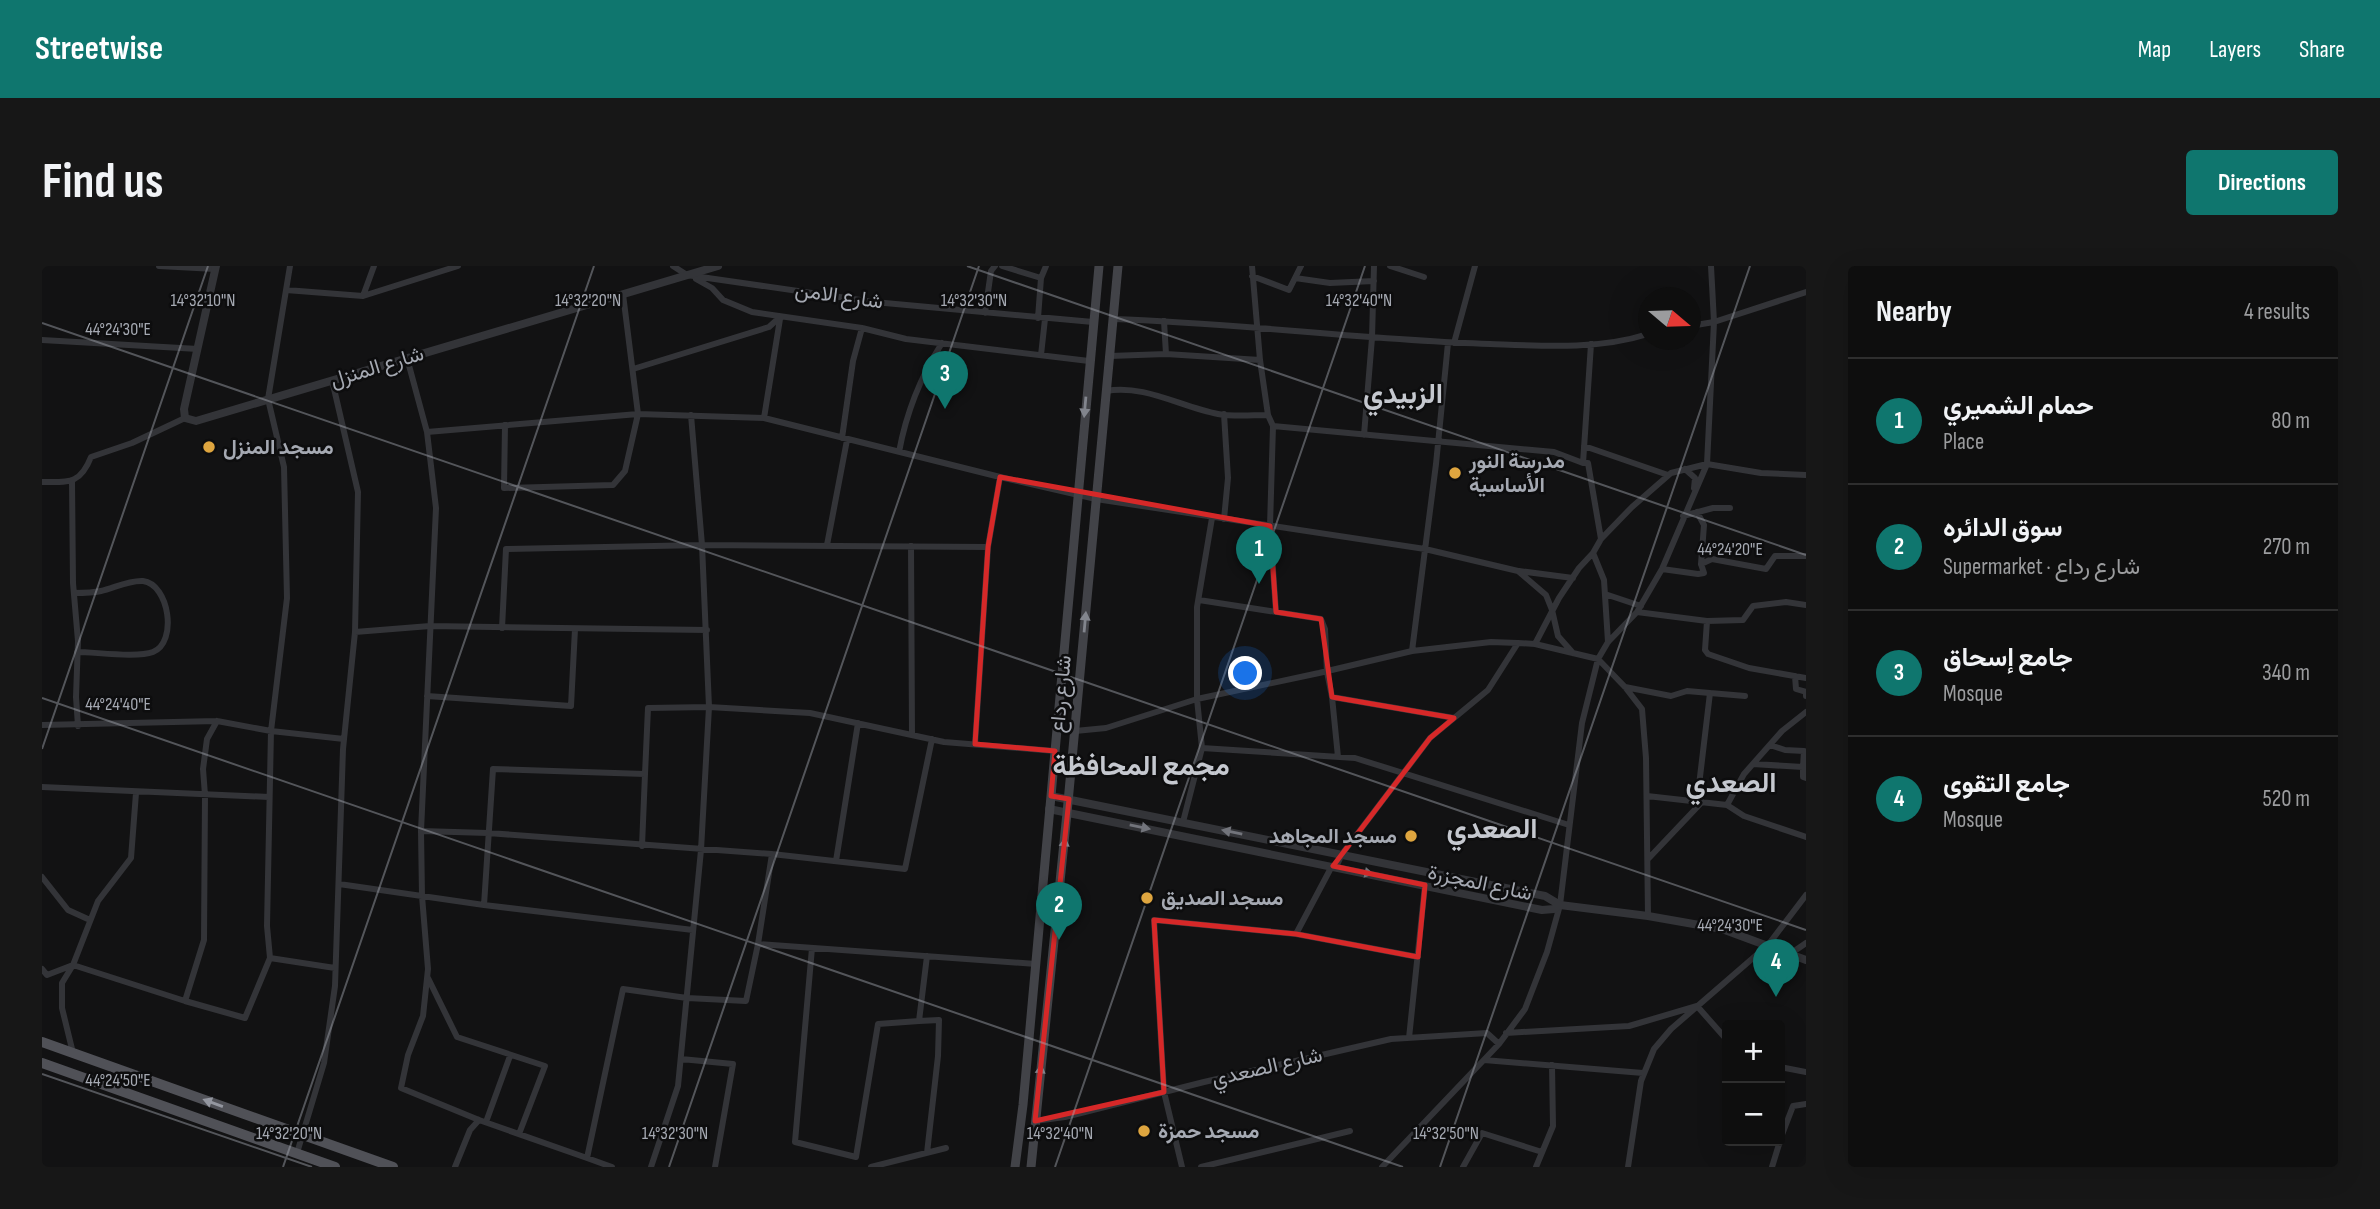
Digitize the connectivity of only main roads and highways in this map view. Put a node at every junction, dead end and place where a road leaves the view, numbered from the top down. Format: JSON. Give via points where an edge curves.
{"nodes":[{"id":1,"x":1099,"y":266,"type":"edge"},
{"id":2,"x":1118,"y":266,"type":"edge"},
{"id":3,"x":42,"y":1042,"type":"edge"},
{"id":4,"x":42,"y":1063,"type":"edge"},
{"id":5,"x":335,"y":1167,"type":"edge"},
{"id":6,"x":393,"y":1167,"type":"edge"},
{"id":7,"x":1015,"y":1167,"type":"edge"},
{"id":8,"x":1031,"y":1167,"type":"edge"}],
"edges":[{"from":1,"to":7,"type":"main road","name":"شارع رداع","one_way":true},
{"from":8,"to":2,"type":"main road","name":"شارع رداع","one_way":true},
{"from":6,"to":3,"type":"main road","one_way":true},
{"from":4,"to":5,"type":"main road"}]}
